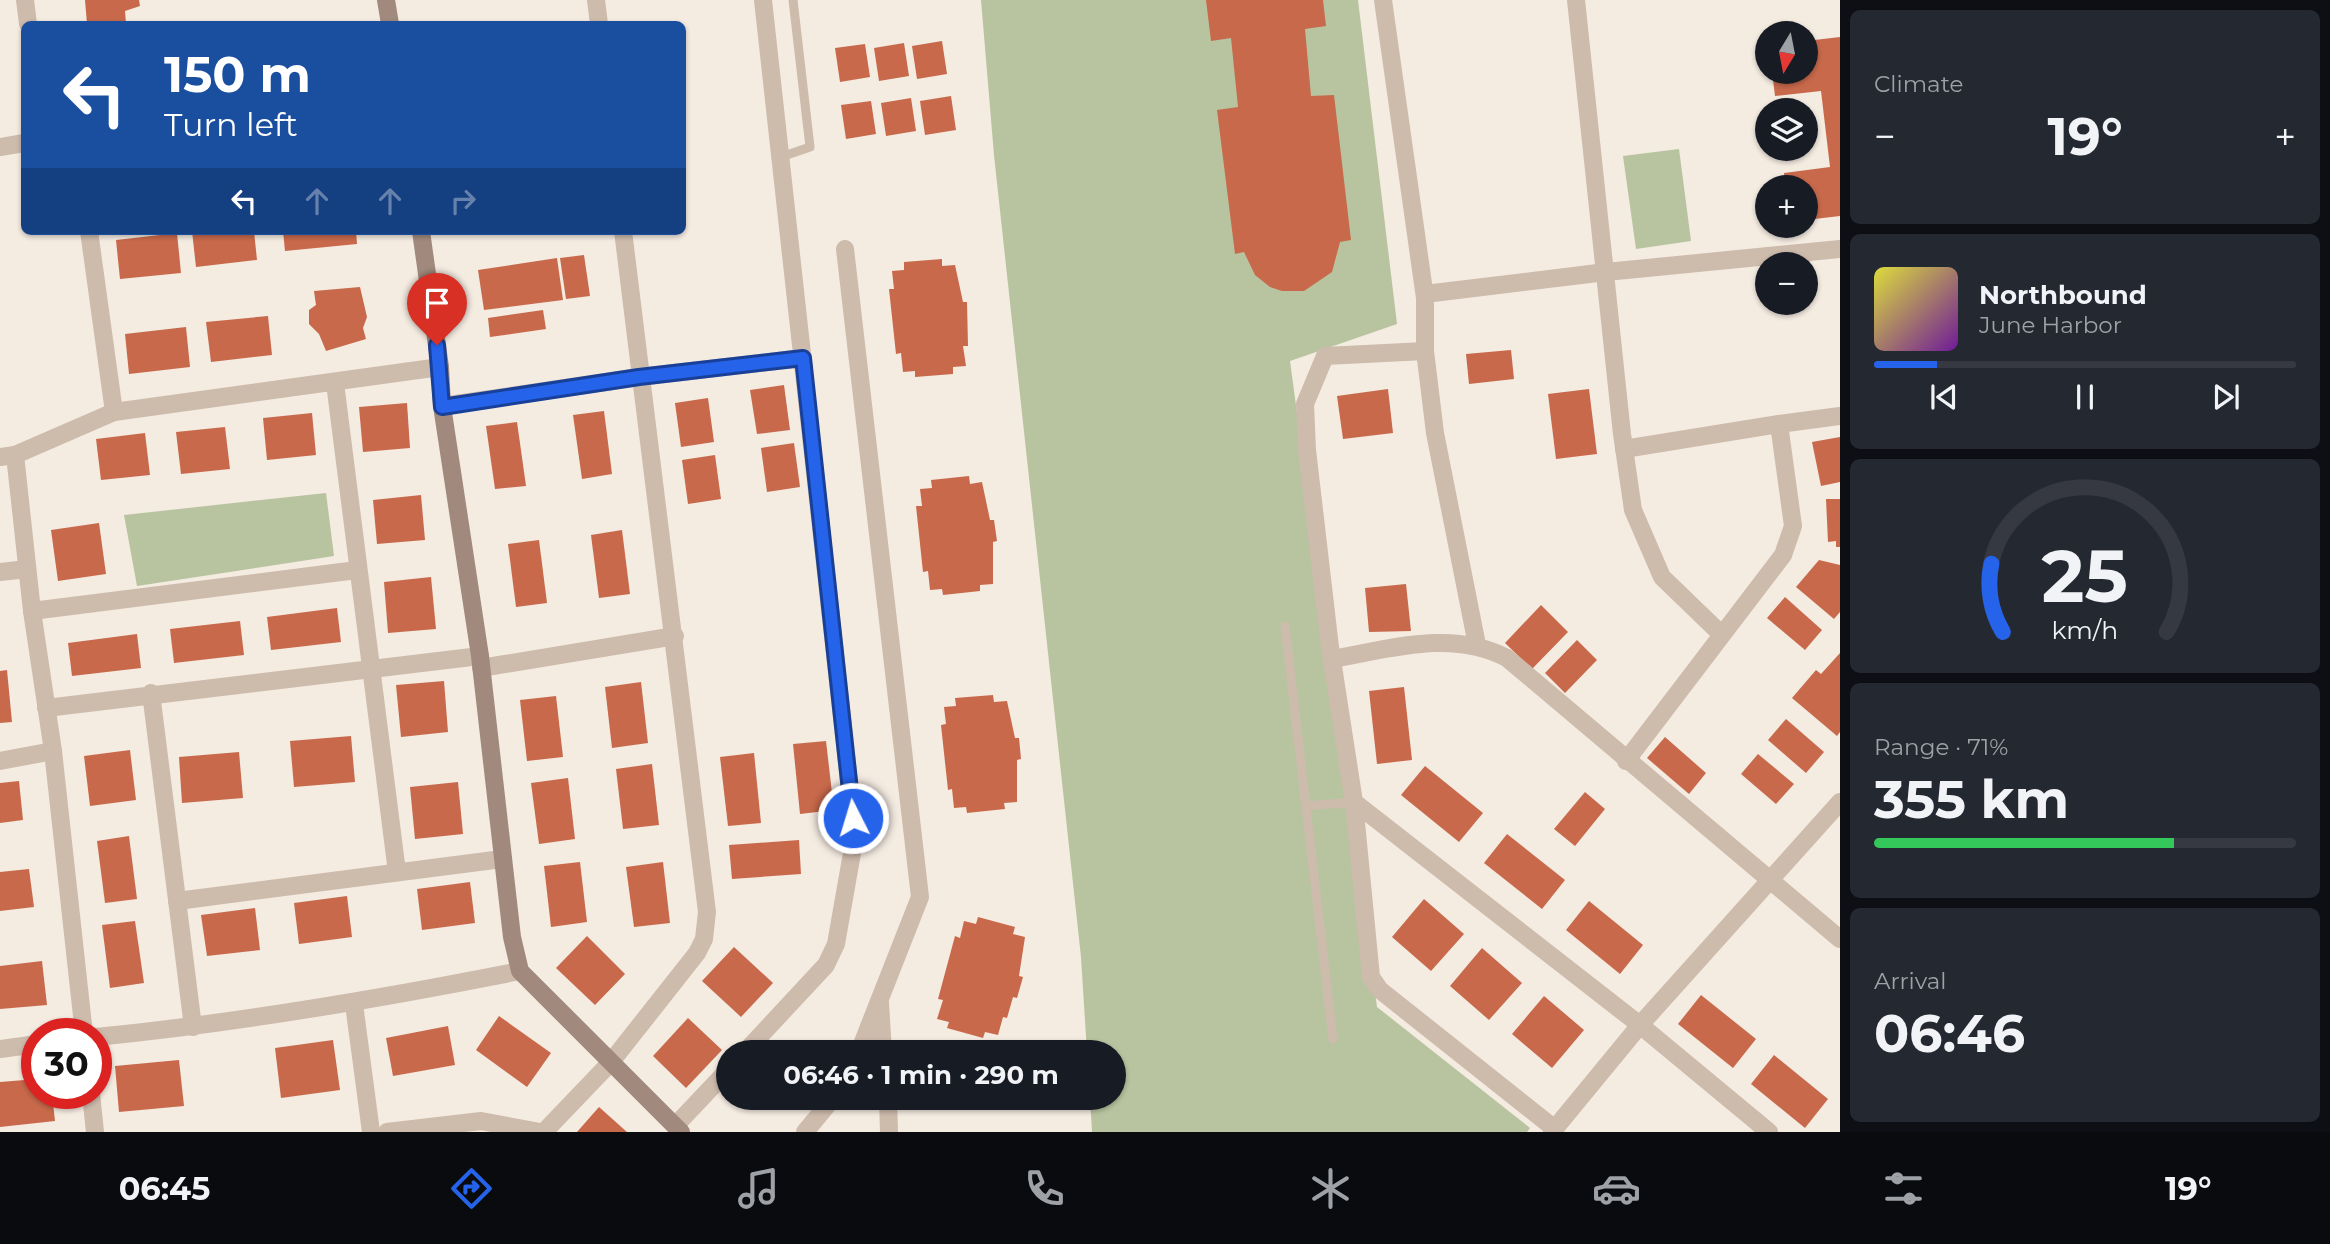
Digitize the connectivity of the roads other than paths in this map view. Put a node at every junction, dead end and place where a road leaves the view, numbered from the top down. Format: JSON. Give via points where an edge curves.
{"nodes":[{"id":1,"x":25,"y":0,"type":"edge"},
{"id":2,"x":386,"y":0,"type":"edge"},
{"id":3,"x":596,"y":0,"type":"edge"},
{"id":4,"x":763,"y":0,"type":"edge"},
{"id":5,"x":793,"y":0,"type":"edge"},
{"id":6,"x":1383,"y":0,"type":"edge"},
{"id":7,"x":1576,"y":0,"type":"edge"},
{"id":8,"x":28,"y":21,"type":"edge"},
{"id":9,"x":390,"y":21,"type":"edge"},
{"id":10,"x":599,"y":21,"type":"edge"},
{"id":11,"x":21,"y":144,"type":"edge"},
{"id":12,"x":0,"y":147,"type":"edge"},
{"id":13,"x":780,"y":157,"type":"junction"},
{"id":14,"x":90,"y":235,"type":"edge"},
{"id":15,"x":422,"y":235,"type":"edge"},
{"id":16,"x":623,"y":235,"type":"edge"},
{"id":17,"x":845,"y":249,"type":"dead end"},
{"id":18,"x":1840,"y":249,"type":"edge"},
{"id":19,"x":1606,"y":272,"type":"junction"},
{"id":20,"x":1425,"y":298,"type":"junction"},
{"id":21,"x":1424,"y":351,"type":"junction"},
{"id":22,"x":803,"y":358,"type":"junction"},
{"id":23,"x":440,"y":367,"type":"junction"},
{"id":24,"x":639,"y":377,"type":"junction"},
{"id":25,"x":335,"y":383,"type":"junction"},
{"id":26,"x":442,"y":407,"type":"junction"},
{"id":27,"x":114,"y":412,"type":"junction"},
{"id":28,"x":1840,"y":416,"type":"edge"},
{"id":29,"x":1779,"y":424,"type":"junction"},
{"id":30,"x":1624,"y":449,"type":"junction"},
{"id":31,"x":8,"y":456,"type":"edge"},
{"id":32,"x":27,"y":569,"type":"junction"},
{"id":33,"x":358,"y":570,"type":"junction"},
{"id":34,"x":0,"y":572,"type":"edge"},
{"id":35,"x":32,"y":611,"type":"junction"},
{"id":36,"x":1285,"y":626,"type":"dead end"},
{"id":37,"x":1721,"y":634,"type":"junction"},
{"id":38,"x":675,"y":636,"type":"junction"},
{"id":39,"x":1478,"y":645,"type":"junction"},
{"id":40,"x":1332,"y":659,"type":"junction"},
{"id":41,"x":480,"y":662,"type":"junction"},
{"id":42,"x":371,"y":669,"type":"junction"},
{"id":43,"x":151,"y":693,"type":"junction"},
{"id":44,"x":46,"y":708,"type":"junction"},
{"id":45,"x":53,"y":751,"type":"junction"},
{"id":46,"x":0,"y":761,"type":"edge"},
{"id":47,"x":1626,"y":761,"type":"junction"},
{"id":48,"x":1354,"y":802,"type":"junction"},
{"id":49,"x":1840,"y":802,"type":"edge"},
{"id":50,"x":1306,"y":807,"type":"junction"},
{"id":51,"x":502,"y":859,"type":"junction"},
{"id":52,"x":397,"y":872,"type":"junction"},
{"id":53,"x":1770,"y":880,"type":"junction"},
{"id":54,"x":177,"y":901,"type":"junction"},
{"id":55,"x":1840,"y":939,"type":"edge"},
{"id":56,"x":520,"y":971,"type":"junction"},
{"id":57,"x":879,"y":995,"type":"junction"},
{"id":58,"x":354,"y":1004,"type":"junction"},
{"id":59,"x":82,"y":1018,"type":"edge"},
{"id":60,"x":1640,"y":1025,"type":"junction"},
{"id":61,"x":193,"y":1027,"type":"junction"},
{"id":62,"x":112,"y":1035,"type":"edge"},
{"id":63,"x":1333,"y":1038,"type":"dead end"},
{"id":64,"x":756,"y":1040,"type":"edge"},
{"id":65,"x":863,"y":1040,"type":"edge"},
{"id":66,"x":882,"y":1040,"type":"edge"},
{"id":67,"x":21,"y":1046,"type":"edge"},
{"id":68,"x":0,"y":1049,"type":"edge"},
{"id":69,"x":611,"y":1062,"type":"junction"},
{"id":70,"x":716,"y":1084,"type":"edge"},
{"id":71,"x":93,"y":1109,"type":"edge"},
{"id":72,"x":823,"y":1110,"type":"edge"},
{"id":73,"x":888,"y":1110,"type":"edge"},
{"id":74,"x":678,"y":1129,"type":"edge"},
{"id":75,"x":1554,"y":1131,"type":"edge"},
{"id":76,"x":95,"y":1132,"type":"edge"},
{"id":77,"x":371,"y":1132,"type":"edge"},
{"id":78,"x":387,"y":1132,"type":"edge"},
{"id":79,"x":542,"y":1132,"type":"edge"},
{"id":80,"x":805,"y":1132,"type":"edge"},
{"id":81,"x":889,"y":1132,"type":"edge"},
{"id":82,"x":1769,"y":1132,"type":"edge"}],
"edges":[{"from":1,"to":8,"type":"street"},
{"from":2,"to":9,"type":"street"},
{"from":3,"to":10,"type":"street"},
{"from":4,"to":13,"type":"street"},
{"from":5,"to":13,"type":"lane","via":[[810,146]]},
{"from":6,"to":20,"type":"street"},
{"from":7,"to":19,"type":"street"},
{"from":11,"to":12,"type":"street"},
{"from":13,"to":22,"type":"street"},
{"from":14,"to":27,"type":"street"},
{"from":15,"to":23,"type":"street"},
{"from":16,"to":24,"type":"street"},
{"from":17,"to":57,"type":"street","via":[[920,897]]},
{"from":18,"to":19,"type":"street"},
{"from":19,"to":20,"type":"street","via":[[1425,294]]},
{"from":19,"to":30,"type":"street"},
{"from":20,"to":21,"type":"street"},
{"from":21,"to":39,"type":"street","via":[[1435,433]]},
{"from":21,"to":40,"type":"street","via":[[1325,356],[1305,404]]},
{"from":22,"to":24,"type":"street"},
{"from":22,"to":64,"type":"street","via":[[855,836],[836,944],[827,965]]},
{"from":23,"to":25,"type":"street"},
{"from":23,"to":26,"type":"street"},
{"from":24,"to":26,"type":"street"},
{"from":24,"to":38,"type":"street"},
{"from":25,"to":27,"type":"street"},
{"from":25,"to":33,"type":"street"},
{"from":26,"to":41,"type":"street"},
{"from":27,"to":31,"type":"street"},
{"from":28,"to":29,"type":"street"},
{"from":29,"to":30,"type":"street"},
{"from":29,"to":37,"type":"street","via":[[1793,526],[1783,555]]},
{"from":30,"to":37,"type":"street","via":[[1633,510],[1662,577]]},
{"from":31,"to":32,"type":"street"},
{"from":32,"to":34,"type":"street"},
{"from":32,"to":35,"type":"street"},
{"from":33,"to":35,"type":"street"},
{"from":33,"to":42,"type":"street"},
{"from":35,"to":44,"type":"street"},
{"from":36,"to":50,"type":"lane"},
{"from":37,"to":47,"type":"street"},
{"from":38,"to":41,"type":"street"},
{"from":38,"to":69,"type":"street","via":[[707,912],[704,939]]},
{"from":39,"to":40,"type":"street","via":[[1427,642]]},
{"from":39,"to":47,"type":"street","via":[[1507,658]]},
{"from":40,"to":48,"type":"street"},
{"from":41,"to":42,"type":"street"},
{"from":41,"to":51,"type":"street"},
{"from":42,"to":43,"type":"street"},
{"from":42,"to":52,"type":"street"},
{"from":43,"to":44,"type":"street"},
{"from":43,"to":54,"type":"street"},
{"from":44,"to":45,"type":"street"},
{"from":45,"to":46,"type":"street"},
{"from":45,"to":59,"type":"street"},
{"from":47,"to":53,"type":"street"},
{"from":48,"to":50,"type":"lane"},
{"from":48,"to":60,"type":"street"},
{"from":48,"to":75,"type":"street","via":[[1371,977],[1380,990]]},
{"from":49,"to":53,"type":"street"},
{"from":50,"to":63,"type":"lane"},
{"from":51,"to":52,"type":"street"},
{"from":51,"to":56,"type":"street"},
{"from":52,"to":54,"type":"street"},
{"from":53,"to":55,"type":"street"},
{"from":53,"to":60,"type":"street"},
{"from":54,"to":61,"type":"street"},
{"from":56,"to":58,"type":"street"},
{"from":56,"to":69,"type":"street"},
{"from":57,"to":65,"type":"street"},
{"from":57,"to":66,"type":"street"},
{"from":58,"to":61,"type":"street"},
{"from":58,"to":77,"type":"street"},
{"from":60,"to":75,"type":"street"},
{"from":60,"to":82,"type":"street"},
{"from":61,"to":62,"type":"street"},
{"from":67,"to":68,"type":"street"},
{"from":69,"to":74,"type":"street"},
{"from":69,"to":79,"type":"street"},
{"from":70,"to":74,"type":"street"},
{"from":71,"to":76,"type":"street"},
{"from":72,"to":80,"type":"street"},
{"from":73,"to":81,"type":"street"},
{"from":78,"to":79,"type":"street","via":[[481,1121]]}]}
